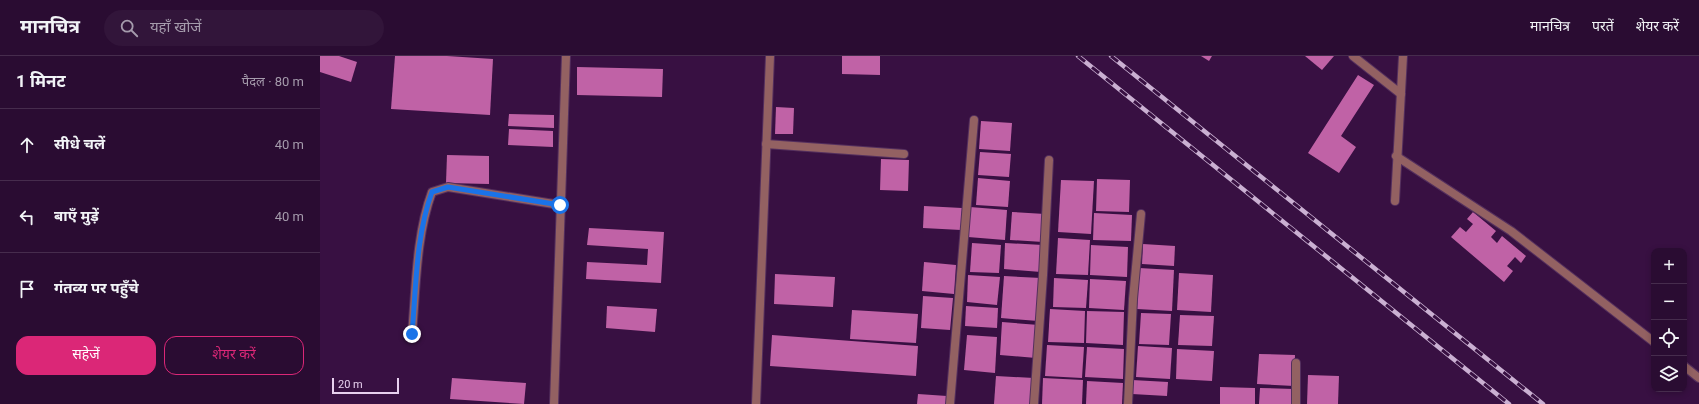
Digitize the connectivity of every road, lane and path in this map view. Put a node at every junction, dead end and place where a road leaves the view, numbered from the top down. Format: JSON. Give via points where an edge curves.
{"nodes":[{"id":1,"x":566,"y":56,"type":"edge"},
{"id":2,"x":770,"y":56,"type":"edge"},
{"id":3,"x":1354,"y":56,"type":"edge"},
{"id":4,"x":1403,"y":56,"type":"edge"},
{"id":5,"x":1401,"y":94,"type":"junction"},
{"id":6,"x":974,"y":120,"type":"dead end"},
{"id":7,"x":766,"y":144,"type":"junction"},
{"id":8,"x":904,"y":154,"type":"dead end"},
{"id":9,"x":1396,"y":156,"type":"junction"},
{"id":10,"x":1049,"y":160,"type":"dead end"},
{"id":11,"x":1395,"y":201,"type":"dead end"},
{"id":12,"x":560,"y":205,"type":"junction"},
{"id":13,"x":1141,"y":214,"type":"dead end"},
{"id":14,"x":412,"y":334,"type":"dead end"},
{"id":15,"x":1651,"y":340,"type":"edge"},
{"id":16,"x":1296,"y":363,"type":"dead end"},
{"id":17,"x":1687,"y":368,"type":"edge"},
{"id":18,"x":1699,"y":378,"type":"edge"},
{"id":19,"x":554,"y":404,"type":"edge"},
{"id":20,"x":756,"y":404,"type":"edge"},
{"id":21,"x":950,"y":404,"type":"edge"},
{"id":22,"x":1034,"y":404,"type":"edge"},
{"id":23,"x":1128,"y":404,"type":"edge"},
{"id":24,"x":1296,"y":404,"type":"edge"}],
"edges":[{"from":1,"to":12,"type":"street"},
{"from":2,"to":7,"type":"street"},
{"from":3,"to":5,"type":"street"},
{"from":4,"to":5,"type":"street"},
{"from":5,"to":9,"type":"street"},
{"from":6,"to":21,"type":"street"},
{"from":7,"to":8,"type":"street"},
{"from":7,"to":20,"type":"street"},
{"from":9,"to":11,"type":"street"},
{"from":9,"to":15,"type":"street","via":[[1511,231]]},
{"from":10,"to":22,"type":"street"},
{"from":12,"to":14,"type":"street","via":[[448,187],[432,192],[425,214],[419,255]]},
{"from":12,"to":19,"type":"street"},
{"from":13,"to":23,"type":"street","via":[[1133,299]]},
{"from":16,"to":24,"type":"street"},
{"from":17,"to":18,"type":"street"}]}
